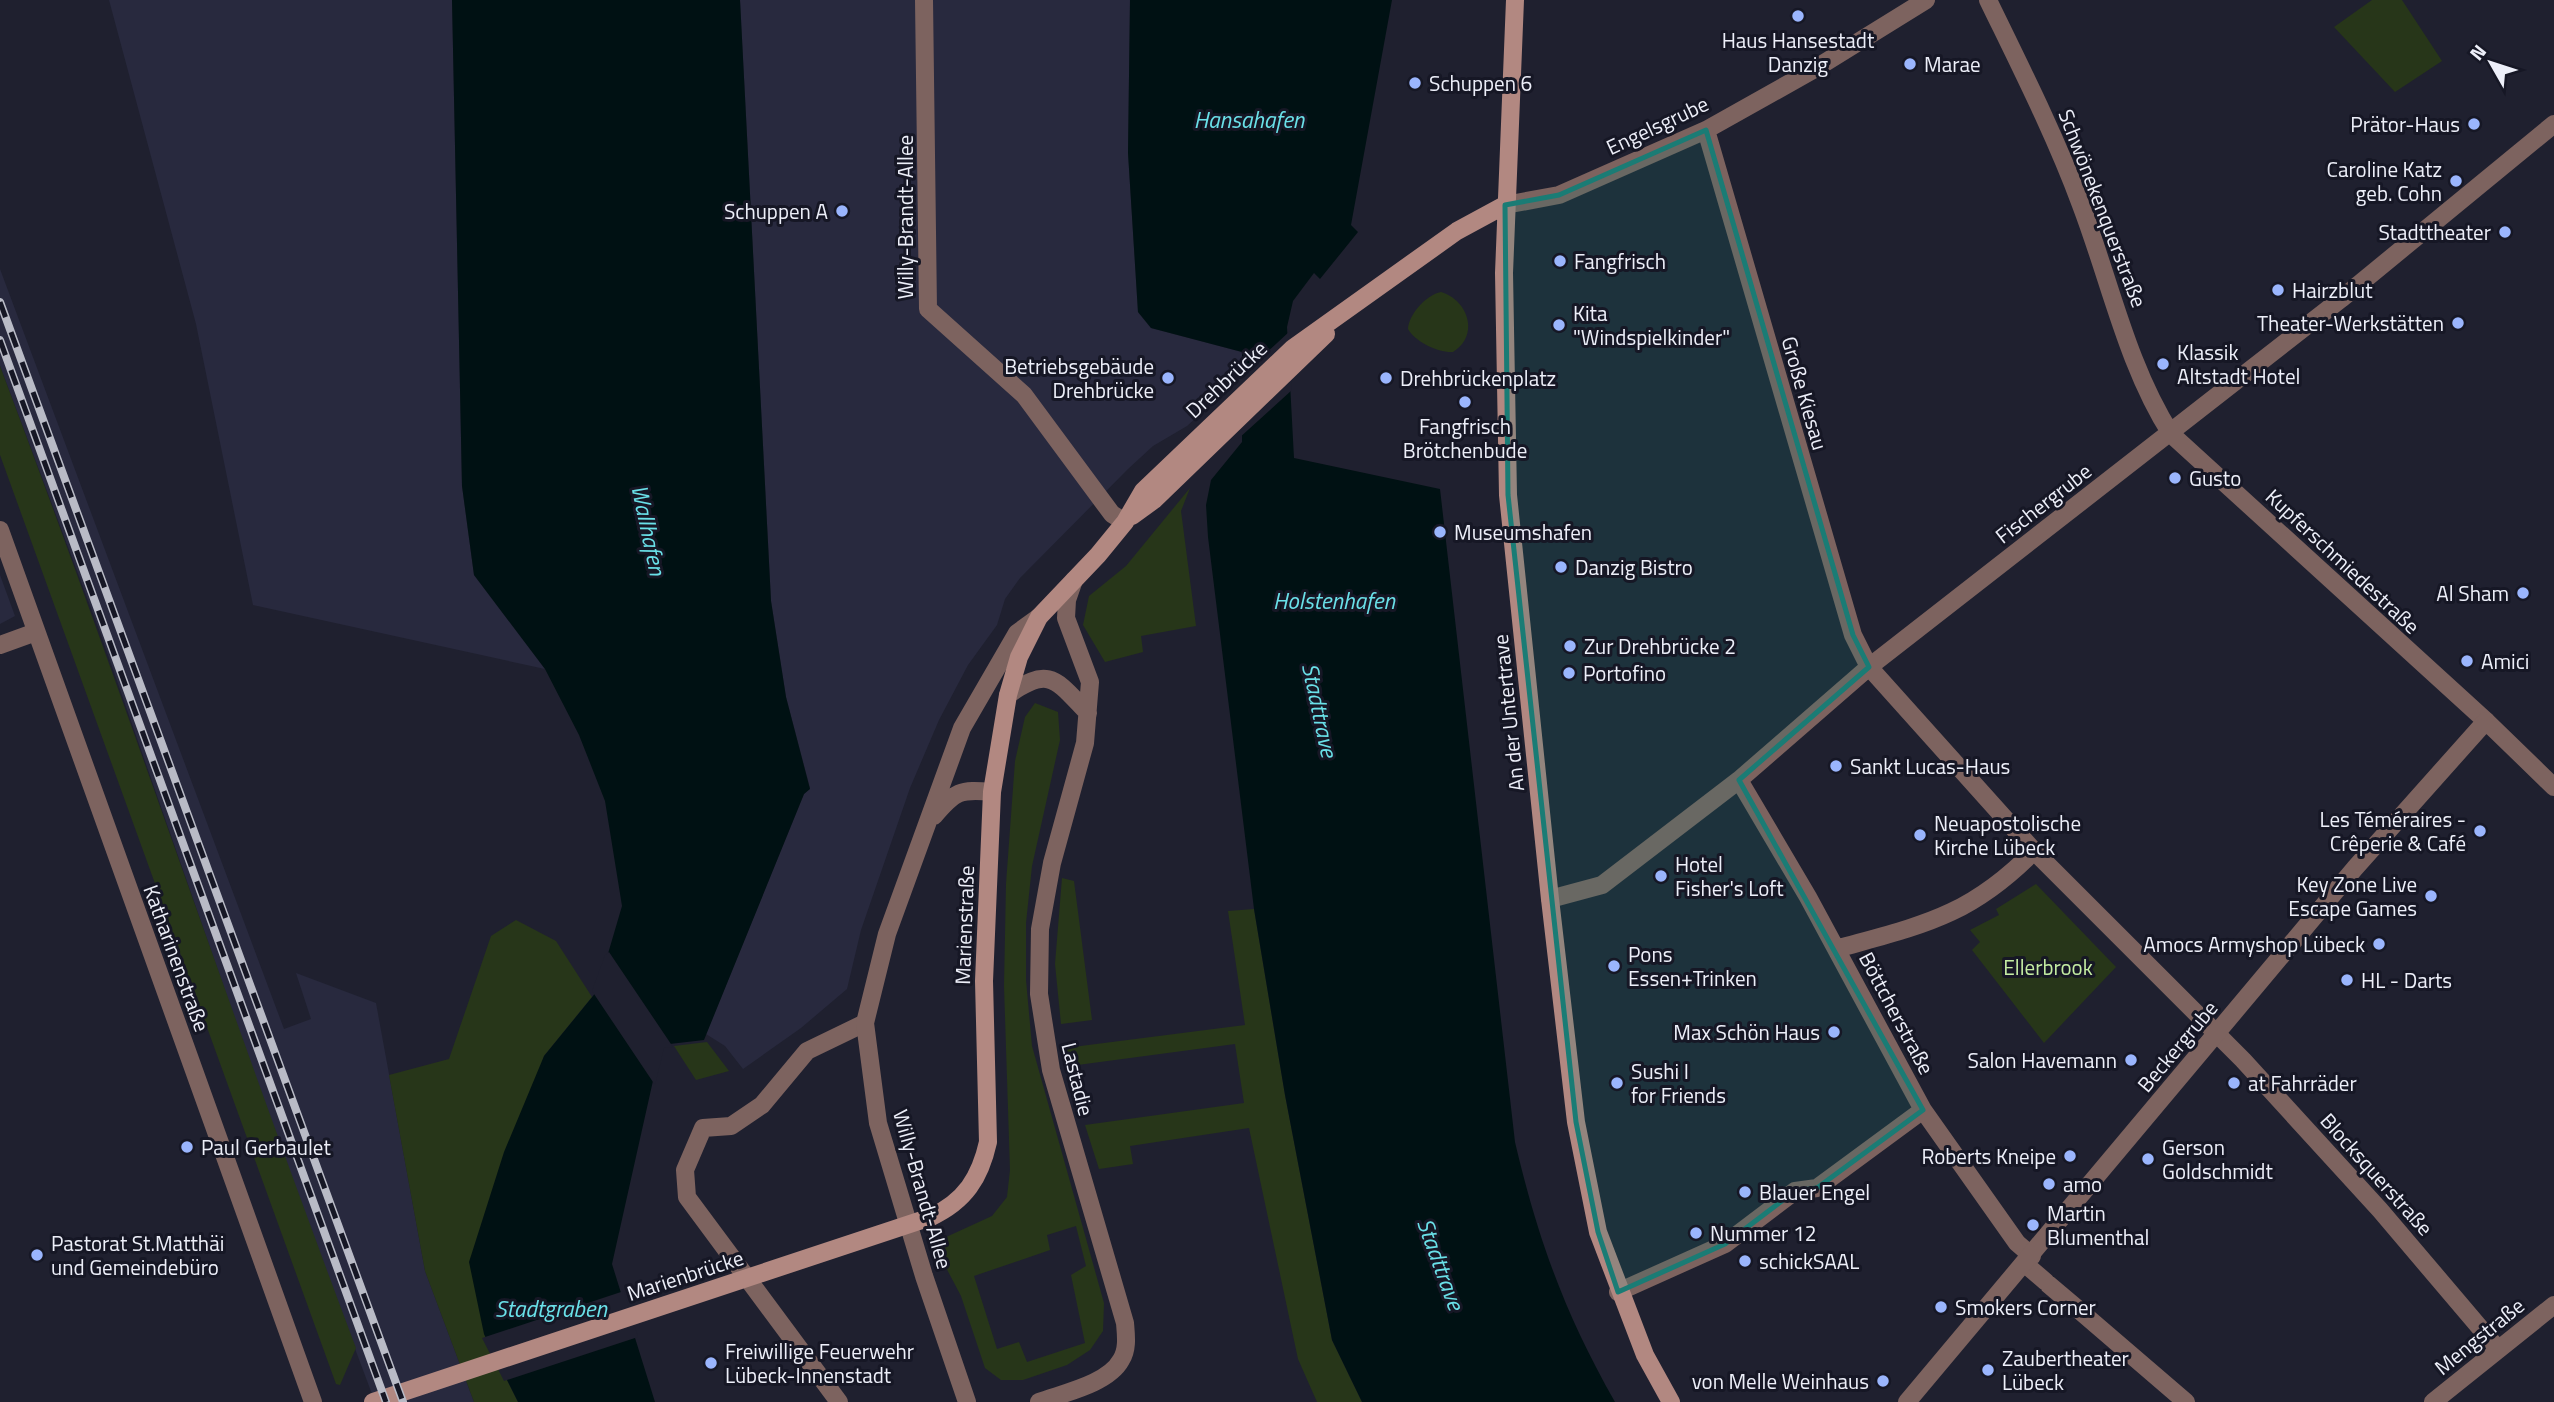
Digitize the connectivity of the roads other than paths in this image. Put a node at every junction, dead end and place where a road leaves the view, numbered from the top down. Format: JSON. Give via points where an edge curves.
{"nodes":[{"id":1,"x":924,"y":0,"type":"edge"},
{"id":2,"x":1515,"y":0,"type":"edge"},
{"id":3,"x":1926,"y":0,"type":"edge"},
{"id":4,"x":1988,"y":0,"type":"edge"},
{"id":5,"x":2554,"y":124,"type":"edge"},
{"id":6,"x":1706,"y":130,"type":"junction"},
{"id":7,"x":1505,"y":205,"type":"junction"},
{"id":8,"x":1350,"y":309,"type":"junction"},
{"id":9,"x":2171,"y":434,"type":"junction"},
{"id":10,"x":1191,"y":443,"type":"joint"},
{"id":11,"x":1195,"y":462,"type":"joint"},
{"id":12,"x":1125,"y":522,"type":"junction"},
{"id":13,"x":0,"y":530,"type":"edge"},
{"id":14,"x":1074,"y":580,"type":"junction"},
{"id":15,"x":1039,"y":617,"type":"junction"},
{"id":16,"x":36,"y":632,"type":"junction"},
{"id":17,"x":0,"y":645,"type":"edge"},
{"id":18,"x":1869,"y":667,"type":"junction"},
{"id":19,"x":1008,"y":695,"type":"junction"},
{"id":20,"x":1088,"y":713,"type":"junction"},
{"id":21,"x":2486,"y":721,"type":"junction"},
{"id":22,"x":1740,"y":780,"type":"junction"},
{"id":23,"x":2554,"y":787,"type":"edge"},
{"id":24,"x":992,"y":792,"type":"junction"},
{"id":25,"x":927,"y":824,"type":"junction"},
{"id":26,"x":2034,"y":851,"type":"junction"},
{"id":27,"x":1550,"y":899,"type":"junction"},
{"id":28,"x":1836,"y":949,"type":"junction"},
{"id":29,"x":865,"y":1023,"type":"junction"},
{"id":30,"x":2217,"y":1034,"type":"junction"},
{"id":31,"x":1923,"y":1110,"type":"junction"},
{"id":32,"x":931,"y":1217,"type":"joint"},
{"id":33,"x":2028,"y":1260,"type":"junction"},
{"id":34,"x":1618,"y":1292,"type":"junction"},
{"id":35,"x":2554,"y":1305,"type":"edge"},
{"id":36,"x":2498,"y":1349,"type":"junction"},
{"id":37,"x":313,"y":1402,"type":"edge"},
{"id":38,"x":373,"y":1402,"type":"edge"},
{"id":39,"x":839,"y":1402,"type":"edge"},
{"id":40,"x":967,"y":1402,"type":"edge"},
{"id":41,"x":1039,"y":1402,"type":"edge"},
{"id":42,"x":1671,"y":1402,"type":"edge"},
{"id":43,"x":1907,"y":1402,"type":"edge"},
{"id":44,"x":2186,"y":1402,"type":"edge"},
{"id":45,"x":2432,"y":1402,"type":"edge"}],
"edges":[{"from":1,"to":12,"type":"street","name":"Willy-Brandt-Allee","via":[[928,309],[1024,395],[1112,514]]},
{"from":2,"to":7,"type":"main road","name":"An der Untertrave"},
{"from":3,"to":6,"type":"street","name":"Engelsgrube"},
{"from":4,"to":9,"type":"street","name":"Schwönekenquerstraße","via":[[2081,204],[2148,399]]},
{"from":5,"to":9,"type":"street","name":"Fischergrube"},
{"from":6,"to":7,"type":"street","name":"Engelsgrube","via":[[1559,195]]},
{"from":6,"to":18,"type":"street","name":"Große Kiesau","via":[[1853,635]]},
{"from":7,"to":8,"type":"main road","via":[[1457,231]]},
{"from":7,"to":27,"type":"main road","name":"An der Untertrave","via":[[1508,495]]},
{"from":8,"to":10,"type":"main road","name":"Drehbrücke","via":[[1293,348]]},
{"from":8,"to":11,"type":"main road","name":"Drehbrücke"},
{"from":9,"to":18,"type":"street","name":"Fischergrube"},
{"from":9,"to":21,"type":"street","name":"Kupferschmiedestraße"},
{"from":10,"to":12,"type":"main road","name":"Willy-Brandt-Allee","via":[[1143,491]]},
{"from":11,"to":12,"type":"main road","name":"Willy-Brandt-Allee"},
{"from":12,"to":14,"type":"main road","name":"Willy-Brandt-Allee"},
{"from":13,"to":16,"type":"street","name":"Katharinenstraße"},
{"from":14,"to":15,"type":"main road","name":"Willy-Brandt-Allee"},
{"from":14,"to":20,"type":"street","name":"Lastadie","via":[[1066,618],[1090,682]]},
{"from":15,"to":19,"type":"main road","name":"Marienstraße","via":[[1019,657]]},
{"from":15,"to":25,"type":"street","name":"Willy-Brandt-Allee","via":[[1017,633],[962,727]]},
{"from":16,"to":17,"type":"street"},
{"from":16,"to":37,"type":"street","name":"Katharinenstraße"},
{"from":18,"to":22,"type":"street","name":"Fischergrube"},
{"from":18,"to":26,"type":"street"},
{"from":19,"to":20,"type":"street","via":[[1030,680],[1050,679]]},
{"from":19,"to":24,"type":"main road","name":"Marienstraße"},
{"from":20,"to":41,"type":"street","name":"Lastadie","via":[[1085,744],[1052,863],[1040,929],[1039,994],[1051,1070],[1125,1323],[1126,1341],[1121,1361],[1109,1372]]},
{"from":21,"to":23,"type":"street","name":"Kupferschmiedestraße"},
{"from":21,"to":30,"type":"street","name":"Beckergrube","via":[[2355,868]]},
{"from":22,"to":27,"type":"street","name":"Fischergrube","via":[[1602,886]]},
{"from":22,"to":28,"type":"street","name":"Böttcherstraße"},
{"from":24,"to":25,"type":"street","name":"Willy-Brandt-Allee","via":[[962,790]]},
{"from":24,"to":32,"type":"main road","name":"Marienstraße","via":[[984,981],[988,1142],[984,1161],[964,1196]]},
{"from":25,"to":29,"type":"street","name":"Willy-Brandt-Allee","via":[[887,934]]},
{"from":26,"to":28,"type":"street","via":[[1993,890],[1963,908],[1926,925]]},
{"from":26,"to":30,"type":"street"},
{"from":27,"to":34,"type":"main road","name":"An der Untertrave","via":[[1576,1122],[1598,1232]]},
{"from":28,"to":31,"type":"street","name":"Böttcherstraße"},
{"from":29,"to":39,"type":"street","via":[[807,1051],[762,1105],[732,1126],[703,1128],[685,1170],[687,1197]]},
{"from":29,"to":40,"type":"street","name":"Willy-Brandt-Allee","via":[[878,1123]]},
{"from":30,"to":33,"type":"street","name":"Beckergrube"},
{"from":30,"to":36,"type":"street","name":"Blocksquerstraße","via":[[2380,1210]]},
{"from":31,"to":33,"type":"street","name":"Böttcherstraße"},
{"from":31,"to":34,"type":"street","via":[[1817,1188],[1795,1191],[1725,1244]]},
{"from":32,"to":38,"type":"main road","name":"Marienbrücke"},
{"from":33,"to":43,"type":"street","name":"Beckergrube"},
{"from":33,"to":44,"type":"street","name":"Böttcherstraße","via":[[2047,1283]]},
{"from":34,"to":42,"type":"main road","name":"An der Untertrave","via":[[1644,1355]]},
{"from":35,"to":36,"type":"street","name":"Mengstraße"},
{"from":36,"to":45,"type":"street","name":"Mengstraße"}]}
